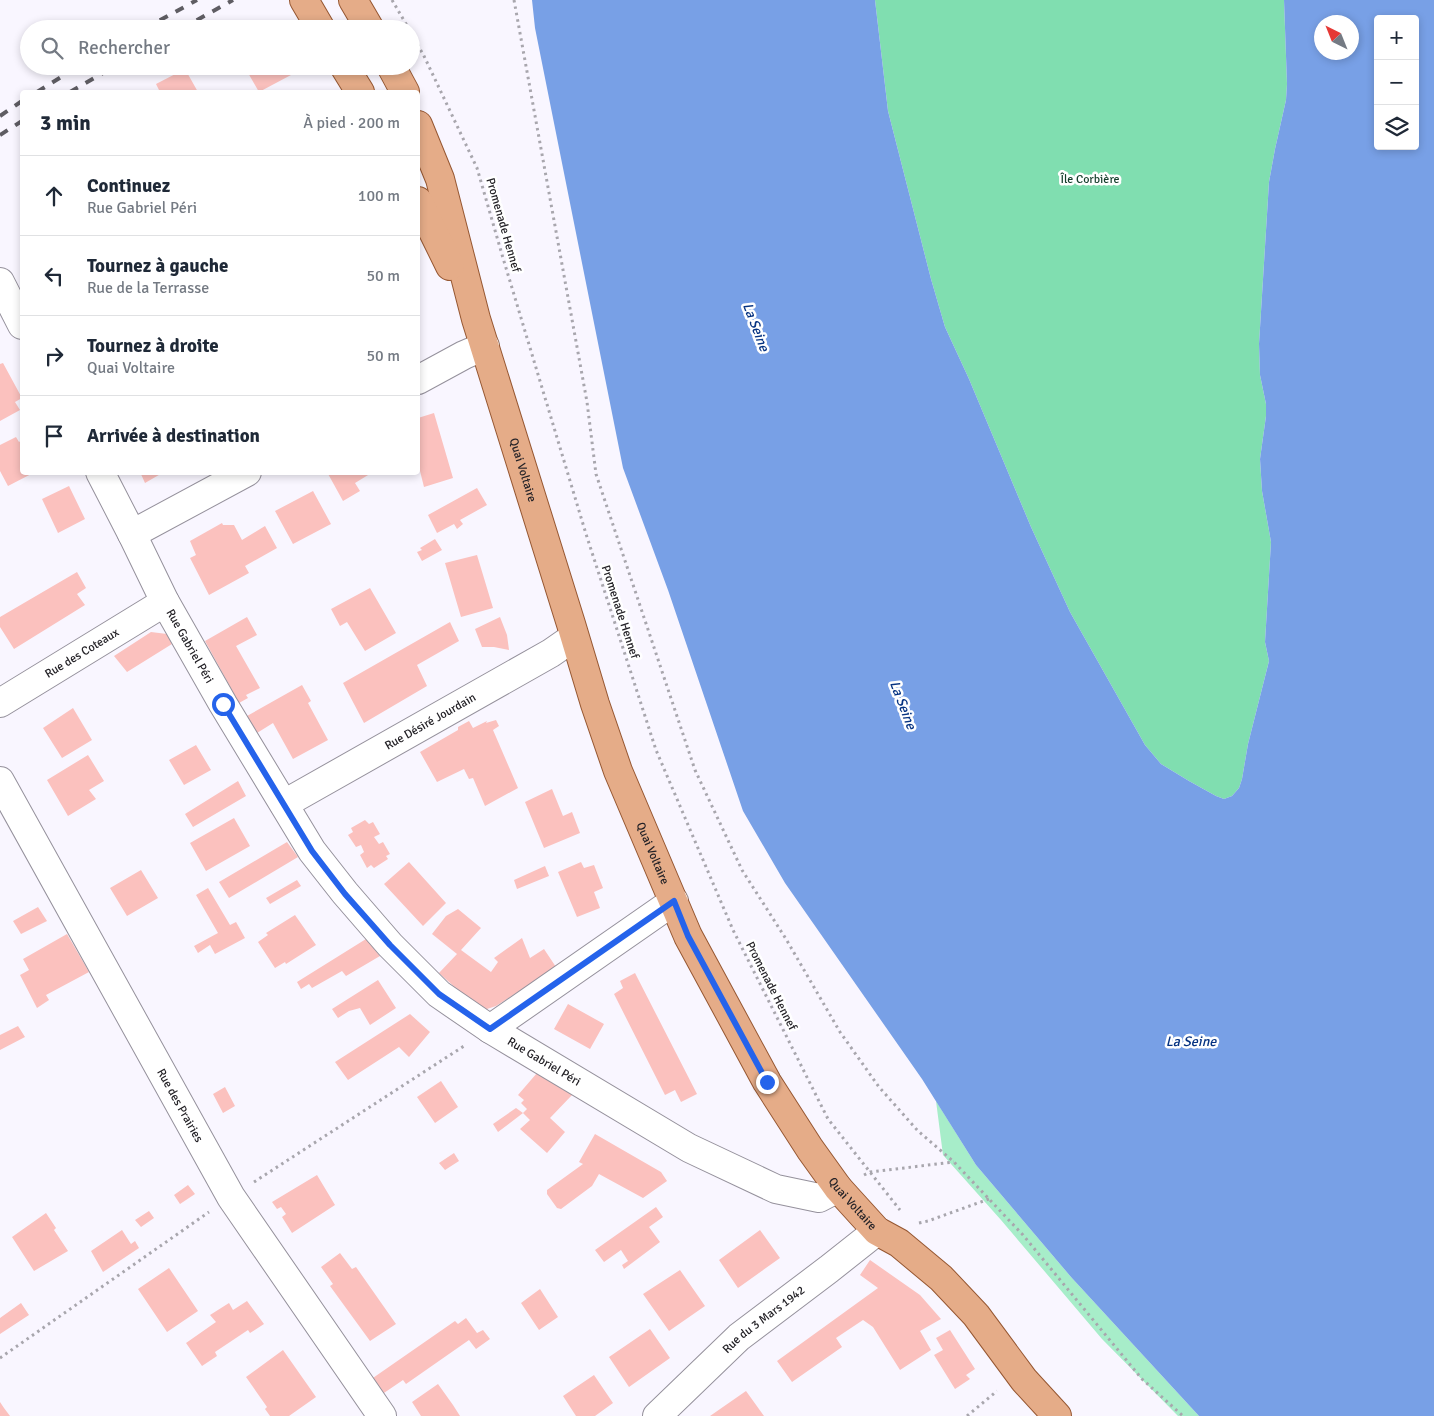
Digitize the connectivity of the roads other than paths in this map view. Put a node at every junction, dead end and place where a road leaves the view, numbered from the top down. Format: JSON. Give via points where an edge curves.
{"nodes":[{"id":1,"x":304,"y":0,"type":"edge"},
{"id":2,"x":354,"y":0,"type":"edge"},
{"id":3,"x":316,"y":20,"type":"edge"},
{"id":4,"x":365,"y":20,"type":"edge"},
{"id":5,"x":350,"y":75,"type":"edge"},
{"id":6,"x":396,"y":75,"type":"edge"},
{"id":7,"x":359,"y":90,"type":"edge"},
{"id":8,"x":403,"y":90,"type":"edge"},
{"id":9,"x":420,"y":129,"type":"edge"},
{"id":10,"x":420,"y":204,"type":"edge"},
{"id":11,"x":0,"y":282,"type":"edge"},
{"id":12,"x":476,"y":319,"type":"junction"},
{"id":13,"x":20,"y":321,"type":"edge"},
{"id":14,"x":485,"y":346,"type":"junction"},
{"id":15,"x":420,"y":379,"type":"edge"},
{"id":16,"x":102,"y":475,"type":"edge"},
{"id":17,"x":241,"y":475,"type":"edge"},
{"id":18,"x":132,"y":534,"type":"junction"},
{"id":19,"x":165,"y":602,"type":"junction"},
{"id":20,"x":574,"y":637,"type":"junction"},
{"id":21,"x":0,"y":703,"type":"edge"},
{"id":22,"x":0,"y":782,"type":"edge"},
{"id":23,"x":284,"y":804,"type":"junction"},
{"id":24,"x":674,"y":901,"type":"junction"},
{"id":25,"x":490,"y":1029,"type":"junction"},
{"id":26,"x":838,"y":1188,"type":"junction"},
{"id":27,"x":896,"y":1233,"type":"junction"},
{"id":28,"x":1022,"y":1377,"type":"junction"},
{"id":29,"x":382,"y":1416,"type":"edge"},
{"id":30,"x":657,"y":1416,"type":"edge"},
{"id":31,"x":1042,"y":1416,"type":"edge"},
{"id":32,"x":1057,"y":1416,"type":"edge"}],
"edges":[{"from":1,"to":3,"type":"main road"},
{"from":2,"to":4,"type":"main road"},
{"from":5,"to":7,"type":"main road"},
{"from":6,"to":8,"type":"main road"},
{"from":9,"to":12,"type":"main road","name":"Quai Voltaire","via":[[440,179]]},
{"from":10,"to":12,"type":"main road","name":"Quai Voltaire"},
{"from":11,"to":13,"type":"street"},
{"from":12,"to":14,"type":"main road","name":"Quai Voltaire"},
{"from":14,"to":15,"type":"street"},
{"from":14,"to":20,"type":"main road","name":"Quai Voltaire"},
{"from":16,"to":18,"type":"street","name":"Rue Gabriel Péri"},
{"from":17,"to":18,"type":"street"},
{"from":18,"to":19,"type":"street","name":"Rue Gabriel Péri"},
{"from":19,"to":21,"type":"street","name":"Rue des Coteaux"},
{"from":19,"to":23,"type":"street","name":"Rue Gabriel Péri"},
{"from":20,"to":23,"type":"street","name":"Rue Désiré Jourdain"},
{"from":20,"to":24,"type":"main road","name":"Quai Voltaire","via":[[618,771]]},
{"from":22,"to":29,"type":"street","name":"Rue des Prairies","via":[[231,1197]]},
{"from":23,"to":25,"type":"street","name":"Rue Gabriel Péri","via":[[312,851],[390,945],[439,994]]},
{"from":24,"to":25,"type":"street"},
{"from":24,"to":26,"type":"main road","name":"Quai Voltaire","via":[[688,936],[767,1082]]},
{"from":25,"to":26,"type":"street","name":"Rue Gabriel Péri","via":[[689,1148],[776,1189],[819,1198]]},
{"from":26,"to":27,"type":"main road","name":"Quai Voltaire"},
{"from":27,"to":28,"type":"main road","name":"Quai Voltaire","via":[[970,1308]]},
{"from":27,"to":30,"type":"street","name":"Rue du 3 Mars 1942","via":[[829,1269],[739,1337]]},
{"from":28,"to":31,"type":"main road","name":"Quai Voltaire"},
{"from":28,"to":32,"type":"main road","name":"Quai Voltaire"}]}
